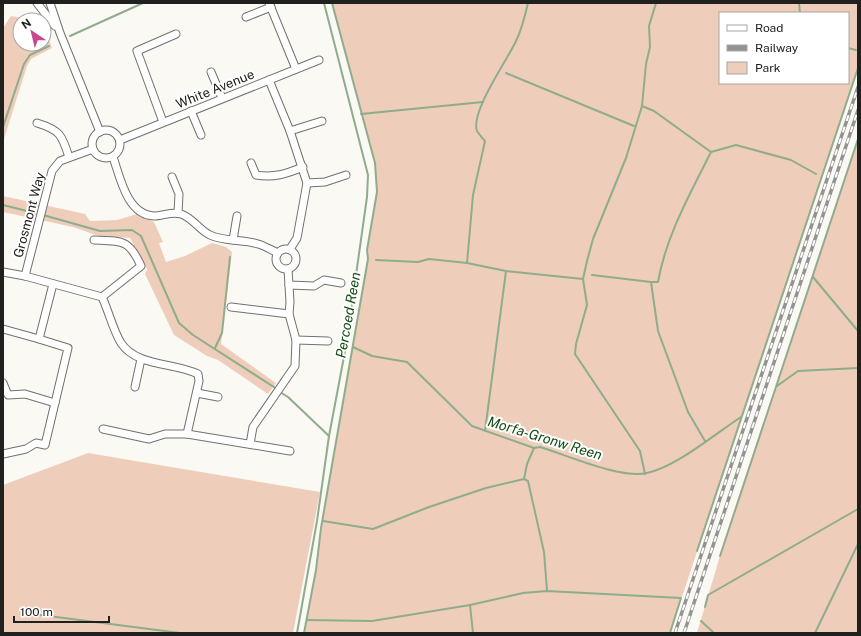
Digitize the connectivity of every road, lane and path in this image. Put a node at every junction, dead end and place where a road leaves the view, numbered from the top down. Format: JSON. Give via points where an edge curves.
{"nodes":[{"id":1,"x":37,"y":3,"type":"edge"},
{"id":2,"x":50,"y":3,"type":"edge"},
{"id":3,"x":270,"y":5,"type":"edge"},
{"id":4,"x":246,"y":17,"type":"dead end"},
{"id":5,"x":60,"y":33,"type":"junction"},
{"id":6,"x":176,"y":34,"type":"dead end"},
{"id":7,"x":319,"y":60,"type":"dead end"},
{"id":8,"x":296,"y":69,"type":"junction"},
{"id":9,"x":211,"y":72,"type":"dead end"},
{"id":10,"x":269,"y":80,"type":"junction"},
{"id":11,"x":222,"y":98,"type":"junction"},
{"id":12,"x":191,"y":111,"type":"junction"},
{"id":13,"x":322,"y":121,"type":"dead end"},
{"id":14,"x":163,"y":122,"type":"junction"},
{"id":15,"x":37,"y":123,"type":"dead end"},
{"id":16,"x":100,"y":132,"type":"junction"},
{"id":17,"x":290,"y":132,"type":"junction"},
{"id":18,"x":201,"y":135,"type":"dead end"},
{"id":19,"x":120,"y":140,"type":"junction"},
{"id":20,"x":93,"y":149,"type":"junction"},
{"id":21,"x":69,"y":157,"type":"junction"},
{"id":22,"x":113,"y":157,"type":"junction"},
{"id":23,"x":251,"y":163,"type":"dead end"},
{"id":24,"x":303,"y":167,"type":"junction"},
{"id":25,"x":346,"y":174,"type":"dead end"},
{"id":26,"x":172,"y":177,"type":"dead end"},
{"id":27,"x":307,"y":182,"type":"junction"},
{"id":28,"x":178,"y":213,"type":"junction"},
{"id":29,"x":237,"y":216,"type":"dead end"},
{"id":30,"x":94,"y":240,"type":"dead end"},
{"id":31,"x":233,"y":240,"type":"junction"},
{"id":32,"x":290,"y":249,"type":"junction"},
{"id":33,"x":278,"y":253,"type":"junction"},
{"id":34,"x":288,"y":269,"type":"junction"},
{"id":35,"x":3,"y":272,"type":"edge"},
{"id":36,"x":25,"y":276,"type":"junction"},
{"id":37,"x":342,"y":283,"type":"dead end"},
{"id":38,"x":54,"y":284,"type":"junction"},
{"id":39,"x":289,"y":285,"type":"junction"},
{"id":40,"x":102,"y":297,"type":"junction"},
{"id":41,"x":231,"y":307,"type":"dead end"},
{"id":42,"x":288,"y":314,"type":"junction"},
{"id":43,"x":3,"y":329,"type":"edge"},
{"id":44,"x":40,"y":339,"type":"junction"},
{"id":45,"x":296,"y":340,"type":"junction"},
{"id":46,"x":328,"y":341,"type":"dead end"},
{"id":47,"x":141,"y":359,"type":"junction"},
{"id":48,"x":4,"y":383,"type":"edge"},
{"id":49,"x":135,"y":387,"type":"dead end"},
{"id":50,"x":197,"y":393,"type":"junction"},
{"id":51,"x":6,"y":396,"type":"edge"},
{"id":52,"x":218,"y":397,"type":"dead end"},
{"id":53,"x":55,"y":403,"type":"junction"},
{"id":54,"x":103,"y":429,"type":"dead end"},
{"id":55,"x":187,"y":434,"type":"junction"},
{"id":56,"x":250,"y":444,"type":"junction"},
{"id":57,"x":290,"y":451,"type":"dead end"},
{"id":58,"x":3,"y":454,"type":"edge"}],
"edges":[{"from":1,"to":5,"type":"street"},
{"from":2,"to":5,"type":"street"},
{"from":3,"to":4,"type":"street"},
{"from":3,"to":8,"type":"street"},
{"from":5,"to":16,"type":"street"},
{"from":6,"to":14,"type":"street","via":[[137,51]]},
{"from":7,"to":8,"type":"street","name":"White Avenue"},
{"from":8,"to":10,"type":"street","name":"White Avenue"},
{"from":9,"to":11,"type":"street"},
{"from":10,"to":11,"type":"street","name":"White Avenue"},
{"from":10,"to":17,"type":"street"},
{"from":11,"to":12,"type":"street","name":"White Avenue"},
{"from":12,"to":14,"type":"street","name":"White Avenue"},
{"from":12,"to":18,"type":"street"},
{"from":13,"to":17,"type":"street"},
{"from":14,"to":19,"type":"street","name":"White Avenue"},
{"from":15,"to":21,"type":"street","via":[[52,127],[60,133]]},
{"from":16,"to":19,"type":"street","via":[[114,132]]},
{"from":16,"to":20,"type":"street","via":[[92,140]]},
{"from":17,"to":24,"type":"street"},
{"from":19,"to":22,"type":"street","via":[[119,151]]},
{"from":20,"to":21,"type":"street","name":"Grosmont Way"},
{"from":20,"to":22,"type":"street","via":[[104,159]]},
{"from":21,"to":36,"type":"street","name":"Grosmont Way","via":[[60,161],[52,171]]},
{"from":22,"to":28,"type":"street","via":[[125,192],[135,207],[148,216]]},
{"from":23,"to":24,"type":"street","via":[[256,175],[266,177],[283,175]]},
{"from":24,"to":27,"type":"street"},
{"from":25,"to":27,"type":"street","via":[[325,182]]},
{"from":26,"to":28,"type":"street","via":[[179,194]]},
{"from":27,"to":32,"type":"street","via":[[297,238]]},
{"from":28,"to":31,"type":"street","via":[[187,216],[210,235]]},
{"from":29,"to":31,"type":"street"},
{"from":30,"to":40,"type":"street","via":[[122,241],[130,245],[141,266]]},
{"from":31,"to":33,"type":"street","via":[[258,244]]},
{"from":32,"to":33,"type":"street","via":[[282,249]]},
{"from":32,"to":34,"type":"street","via":[[296,258],[293,266]]},
{"from":33,"to":34,"type":"street","via":[[277,264]]},
{"from":34,"to":39,"type":"street"},
{"from":35,"to":36,"type":"street"},
{"from":36,"to":38,"type":"street","name":"Grosmont Way"},
{"from":37,"to":39,"type":"street","via":[[324,280],[314,286]]},
{"from":38,"to":40,"type":"street","name":"Grosmont Way"},
{"from":38,"to":44,"type":"street"},
{"from":39,"to":42,"type":"street"},
{"from":40,"to":47,"type":"street","via":[[120,342],[127,351]]},
{"from":41,"to":42,"type":"street"},
{"from":42,"to":45,"type":"street"},
{"from":43,"to":44,"type":"street"},
{"from":44,"to":53,"type":"street","via":[[68,348]]},
{"from":45,"to":46,"type":"street"},
{"from":45,"to":56,"type":"street","via":[[295,366],[253,427]]},
{"from":47,"to":49,"type":"street"},
{"from":47,"to":50,"type":"street","via":[[198,374]]},
{"from":48,"to":51,"type":"street"},
{"from":50,"to":52,"type":"street"},
{"from":50,"to":55,"type":"street"},
{"from":51,"to":53,"type":"street","via":[[25,394]]},
{"from":53,"to":58,"type":"street","via":[[45,445],[36,443],[26,449]]},
{"from":54,"to":55,"type":"street","via":[[149,439],[166,434]]},
{"from":55,"to":56,"type":"street"},
{"from":56,"to":57,"type":"street"}]}
